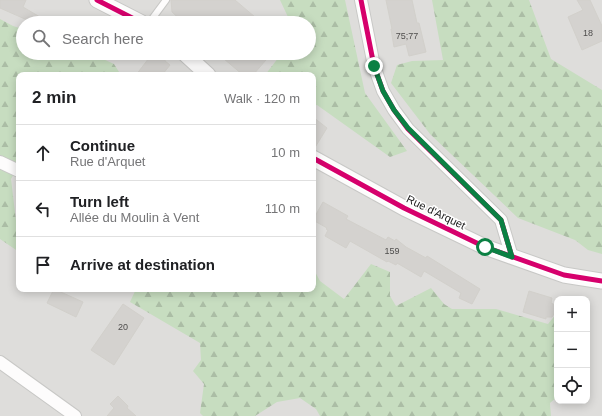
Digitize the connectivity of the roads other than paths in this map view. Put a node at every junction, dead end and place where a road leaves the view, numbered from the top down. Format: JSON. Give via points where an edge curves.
{"nodes":[{"id":1,"x":96,"y":0,"type":"edge"},
{"id":2,"x":166,"y":0,"type":"edge"},
{"id":3,"x":362,"y":0,"type":"edge"},
{"id":4,"x":128,"y":16,"type":"edge"},
{"id":5,"x":154,"y":16,"type":"edge"},
{"id":6,"x":192,"y":60,"type":"edge"},
{"id":7,"x":205,"y":72,"type":"edge"},
{"id":8,"x":316,"y":160,"type":"edge"},
{"id":9,"x":0,"y":162,"type":"edge"},
{"id":10,"x":16,"y":170,"type":"edge"},
{"id":11,"x":512,"y":257,"type":"junction"},
{"id":12,"x":602,"y":282,"type":"edge"},
{"id":13,"x":0,"y":362,"type":"edge"},
{"id":14,"x":75,"y":416,"type":"edge"}],
"edges":[{"from":1,"to":4,"type":"street"},
{"from":2,"to":5,"type":"lane"},
{"from":3,"to":11,"type":"street","via":[[374,66],[383,91],[394,110],[408,128],[501,220]]},
{"from":6,"to":7,"type":"street"},
{"from":8,"to":11,"type":"street","name":"Rue d'Arquet","via":[[404,208],[485,247]]},
{"from":9,"to":10,"type":"street"},
{"from":11,"to":12,"type":"street","name":"Rue d'Arquet","via":[[564,275]]},
{"from":13,"to":14,"type":"street"}]}
